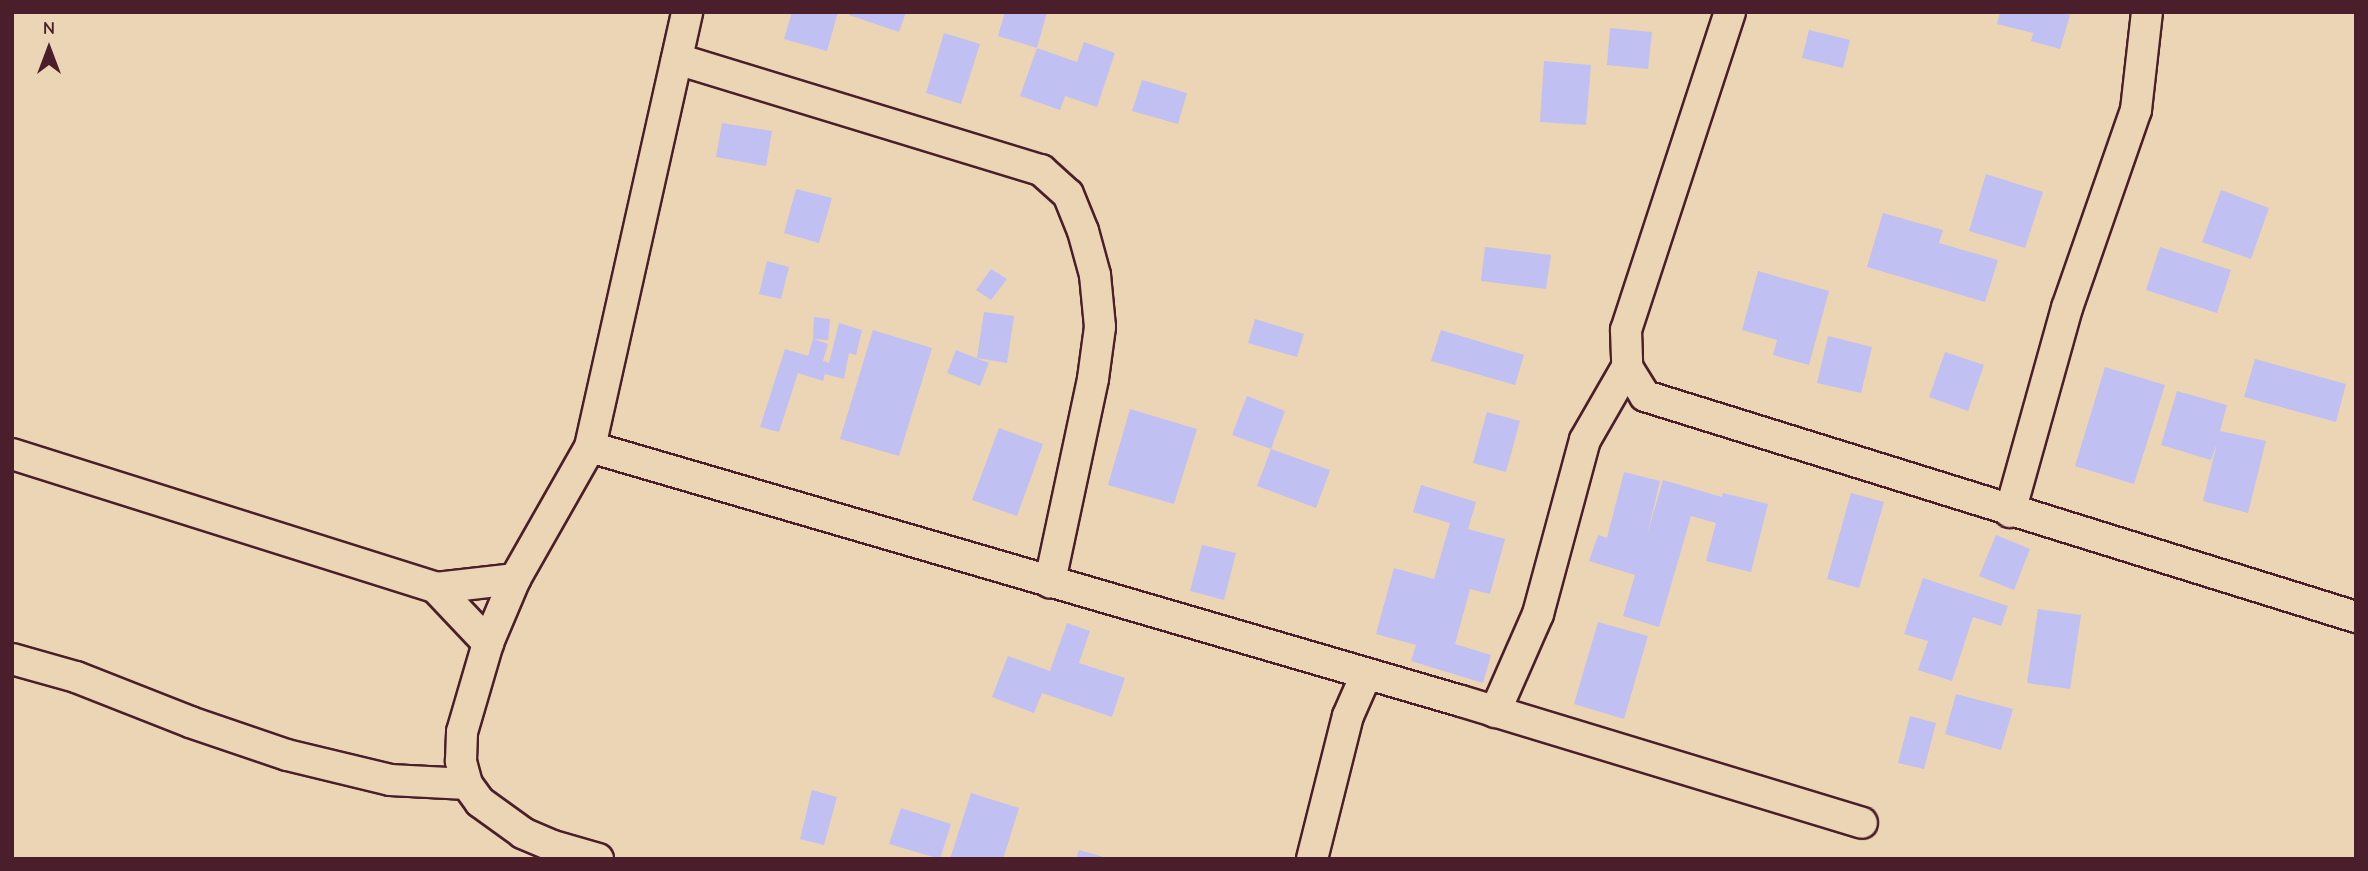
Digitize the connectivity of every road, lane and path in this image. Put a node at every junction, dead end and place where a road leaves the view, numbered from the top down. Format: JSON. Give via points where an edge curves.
{"nodes":[{"id":1,"x":687,"y":12,"type":"edge"},
{"id":2,"x":1731,"y":12,"type":"edge"},
{"id":3,"x":2147,"y":12,"type":"edge"},
{"id":4,"x":677,"y":59,"type":"junction"},
{"id":5,"x":1627,"y":367,"type":"junction"},
{"id":6,"x":590,"y":446,"type":"junction"},
{"id":7,"x":12,"y":454,"type":"edge"},
{"id":8,"x":2010,"y":512,"type":"junction"},
{"id":9,"x":515,"y":579,"type":"junction"},
{"id":10,"x":1050,"y":582,"type":"junction"},
{"id":11,"x":436,"y":588,"type":"junction"},
{"id":12,"x":2356,"y":617,"type":"edge"},
{"id":13,"x":488,"y":643,"type":"junction"},
{"id":14,"x":12,"y":659,"type":"edge"},
{"id":15,"x":1366,"y":675,"type":"junction"},
{"id":16,"x":1494,"y":712,"type":"junction"},
{"id":17,"x":467,"y":784,"type":"junction"},
{"id":18,"x":1863,"y":823,"type":"dead end"},
{"id":19,"x":598,"y":859,"type":"edge"},
{"id":20,"x":1312,"y":859,"type":"edge"}],
"edges":[{"from":1,"to":4,"type":"street"},
{"from":2,"to":5,"type":"street","via":[[1626,330]]},
{"from":3,"to":8,"type":"street","via":[[2136,110],[2067,309]]},
{"from":4,"to":6,"type":"street"},
{"from":4,"to":10,"type":"street","via":[[1041,170],[1068,194],[1095,275],[1100,327]]},
{"from":5,"to":8,"type":"street","via":[[1645,396]]},
{"from":5,"to":16,"type":"street","via":[[1585,440],[1538,614]]},
{"from":6,"to":9,"type":"street"},
{"from":6,"to":10,"type":"street"},
{"from":7,"to":11,"type":"street"},
{"from":8,"to":12,"type":"street"},
{"from":9,"to":11,"type":"street"},
{"from":9,"to":13,"type":"street"},
{"from":10,"to":15,"type":"street"},
{"from":11,"to":13,"type":"street"},
{"from":13,"to":17,"type":"street","via":[[462,732],[461,761]]},
{"from":14,"to":17,"type":"street","via":[[76,677],[287,755],[390,780]]},
{"from":15,"to":16,"type":"street"},
{"from":15,"to":20,"type":"street","via":[[1349,716]]},
{"from":16,"to":18,"type":"street"},
{"from":17,"to":19,"type":"street","via":[[480,802],[523,833]]}]}
